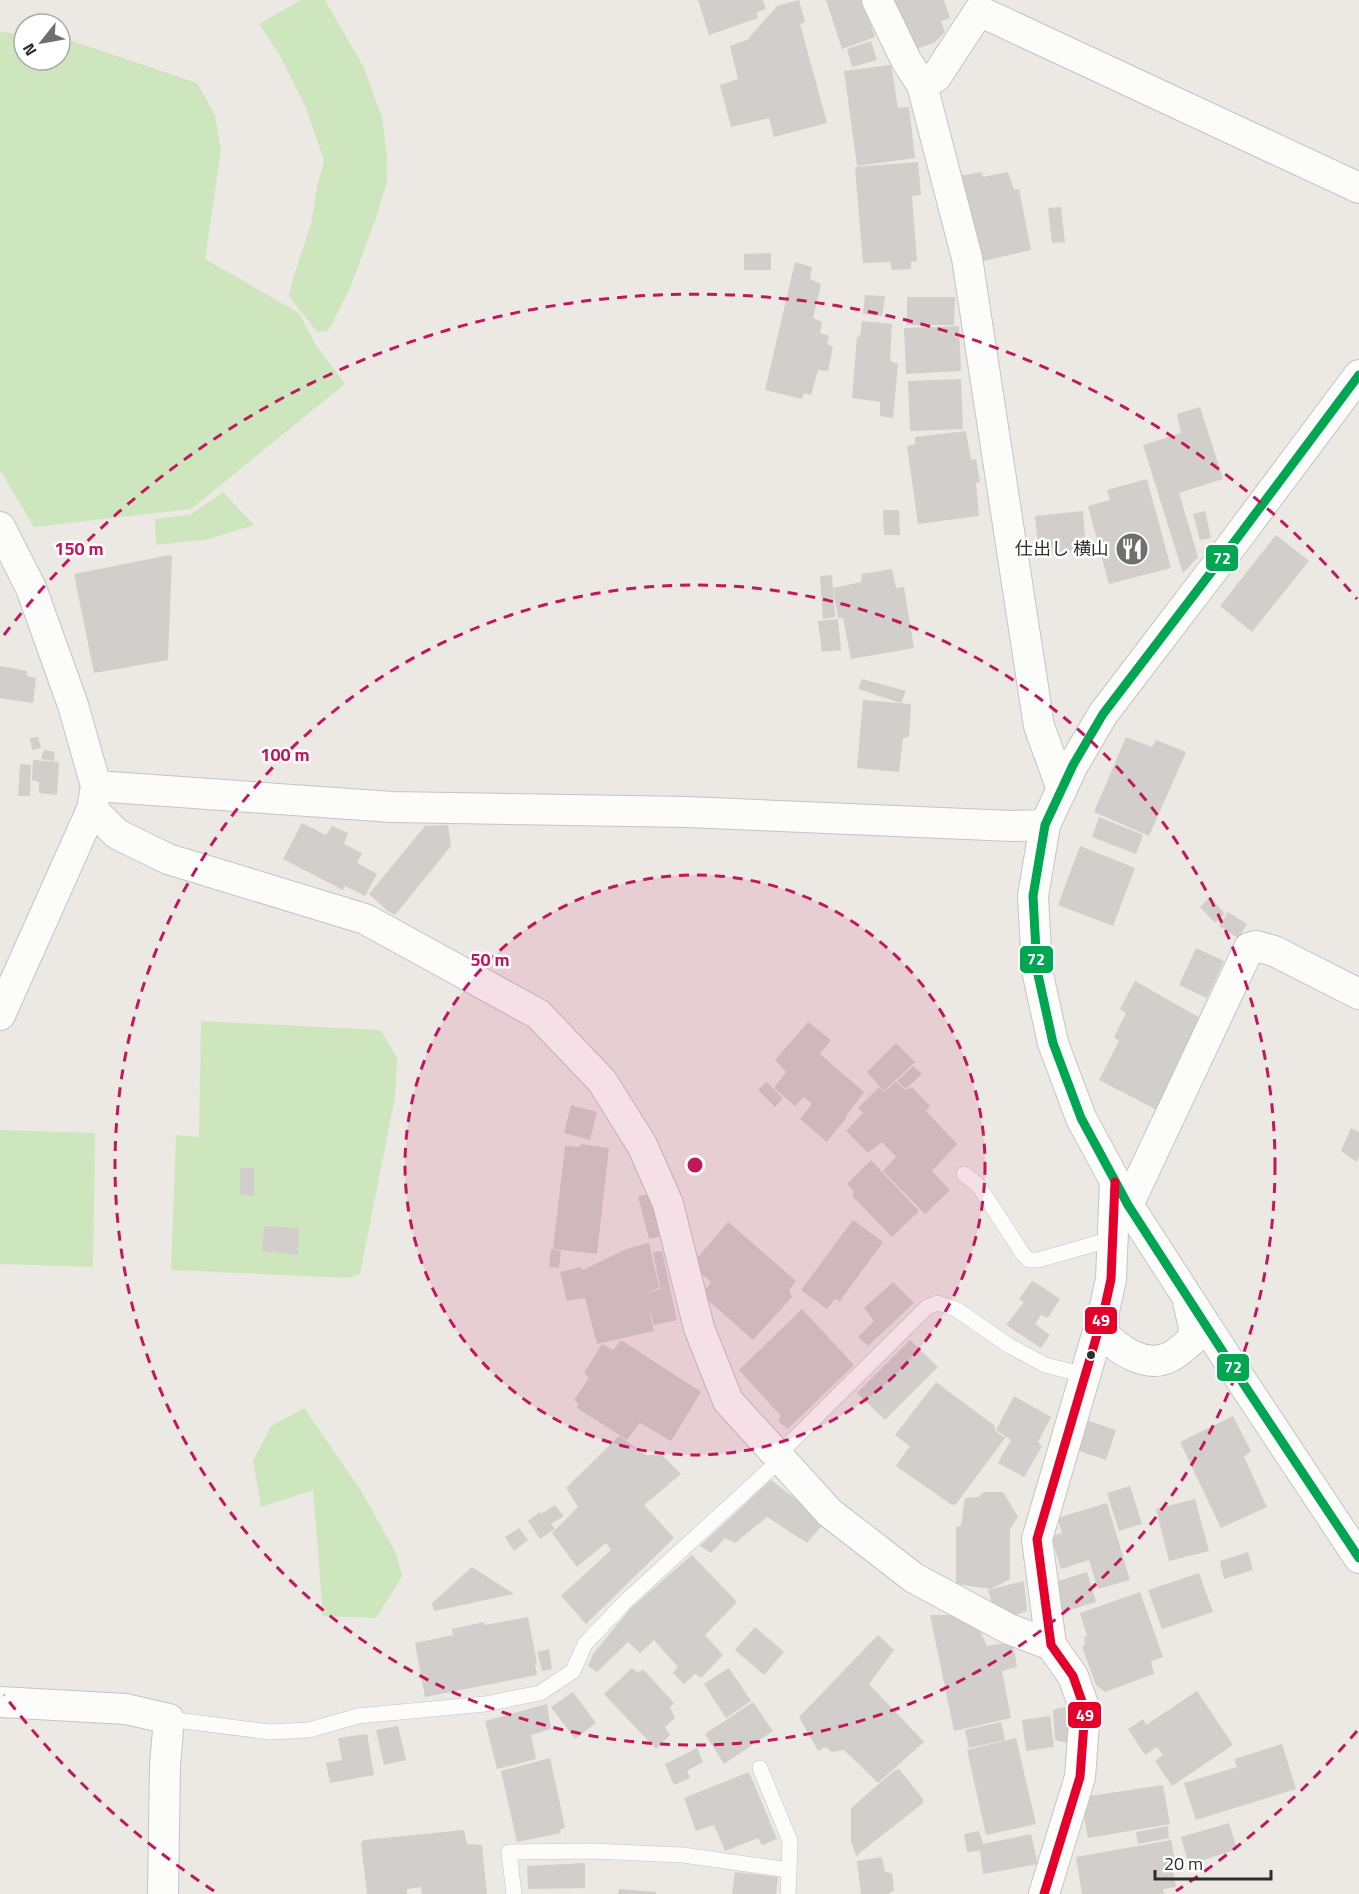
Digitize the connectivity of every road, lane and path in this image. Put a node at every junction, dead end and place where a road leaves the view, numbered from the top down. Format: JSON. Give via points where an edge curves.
{"nodes":[{"id":1,"x":877,"y":0,"type":"edge"},
{"id":2,"x":922,"y":85,"type":"junction"},
{"id":3,"x":1359,"y":188,"type":"edge"},
{"id":4,"x":1359,"y":375,"type":"edge"},
{"id":5,"x":0,"y":527,"type":"edge"},
{"id":6,"x":1062,"y":789,"type":"junction"},
{"id":7,"x":94,"y":797,"type":"junction"},
{"id":8,"x":1045,"y":825,"type":"junction"},
{"id":9,"x":1359,"y":994,"type":"edge"},
{"id":10,"x":0,"y":1015,"type":"edge"},
{"id":11,"x":964,"y":1174,"type":"dead end"},
{"id":12,"x":1122,"y":1193,"type":"junction"},
{"id":13,"x":1112,"y":1239,"type":"junction"},
{"id":14,"x":1187,"y":1298,"type":"junction"},
{"id":15,"x":1104,"y":1311,"type":"junction"},
{"id":16,"x":1085,"y":1375,"type":"junction"},
{"id":17,"x":779,"y":1457,"type":"junction"},
{"id":18,"x":1359,"y":1557,"type":"edge"},
{"id":19,"x":1051,"y":1645,"type":"junction"},
{"id":20,"x":0,"y":1702,"type":"edge"},
{"id":21,"x":169,"y":1719,"type":"junction"},
{"id":22,"x":760,"y":1768,"type":"dead end"},
{"id":23,"x":789,"y":1870,"type":"junction"},
{"id":24,"x":163,"y":1894,"type":"edge"},
{"id":25,"x":514,"y":1894,"type":"edge"},
{"id":26,"x":788,"y":1894,"type":"edge"},
{"id":27,"x":1044,"y":1894,"type":"edge"}],
"edges":[{"from":1,"to":2,"type":"street"},
{"from":2,"to":3,"type":"street","via":[[936,77],[979,11]]},
{"from":2,"to":6,"type":"street","via":[[967,258],[1039,726]]},
{"from":4,"to":6,"type":"street","via":[[1103,714]]},
{"from":5,"to":7,"type":"street","via":[[30,588],[73,705]]},
{"from":6,"to":8,"type":"street"},
{"from":7,"to":8,"type":"street"},
{"from":7,"to":10,"type":"street"},
{"from":7,"to":17,"type":"street","via":[[117,834],[168,859],[364,919],[538,1014],[602,1081],[642,1145],[668,1204],[699,1328],[728,1401]]},
{"from":8,"to":12,"type":"street","via":[[1033,896],[1038,970],[1053,1043],[1081,1118]]},
{"from":9,"to":12,"type":"street","via":[[1274,951],[1249,948]]},
{"from":11,"to":13,"type":"lane","via":[[978,1185],[1029,1260]]},
{"from":12,"to":13,"type":"street"},
{"from":12,"to":14,"type":"street"},
{"from":13,"to":15,"type":"street","via":[[1111,1279]]},
{"from":14,"to":15,"type":"street","via":[[1194,1328],[1192,1340],[1168,1358],[1139,1358],[1114,1344],[1104,1333]]},
{"from":14,"to":18,"type":"street"},
{"from":15,"to":16,"type":"street"},
{"from":16,"to":17,"type":"lane","via":[[1045,1365],[956,1309],[938,1303],[927,1307]]},
{"from":16,"to":19,"type":"street","via":[[1037,1539]]},
{"from":17,"to":19,"type":"street","via":[[830,1513],[914,1578],[1009,1629]]},
{"from":17,"to":21,"type":"lane","via":[[626,1601],[585,1644],[573,1671],[540,1693],[485,1704],[358,1716],[309,1730],[269,1732]]},
{"from":19,"to":27,"type":"street","via":[[1073,1676],[1085,1710],[1080,1777]]},
{"from":20,"to":21,"type":"street","via":[[126,1709]]},
{"from":21,"to":24,"type":"street"},
{"from":22,"to":23,"type":"lane","via":[[790,1841]]},
{"from":23,"to":25,"type":"lane","via":[[683,1855],[509,1852]]},
{"from":23,"to":26,"type":"lane"}]}
